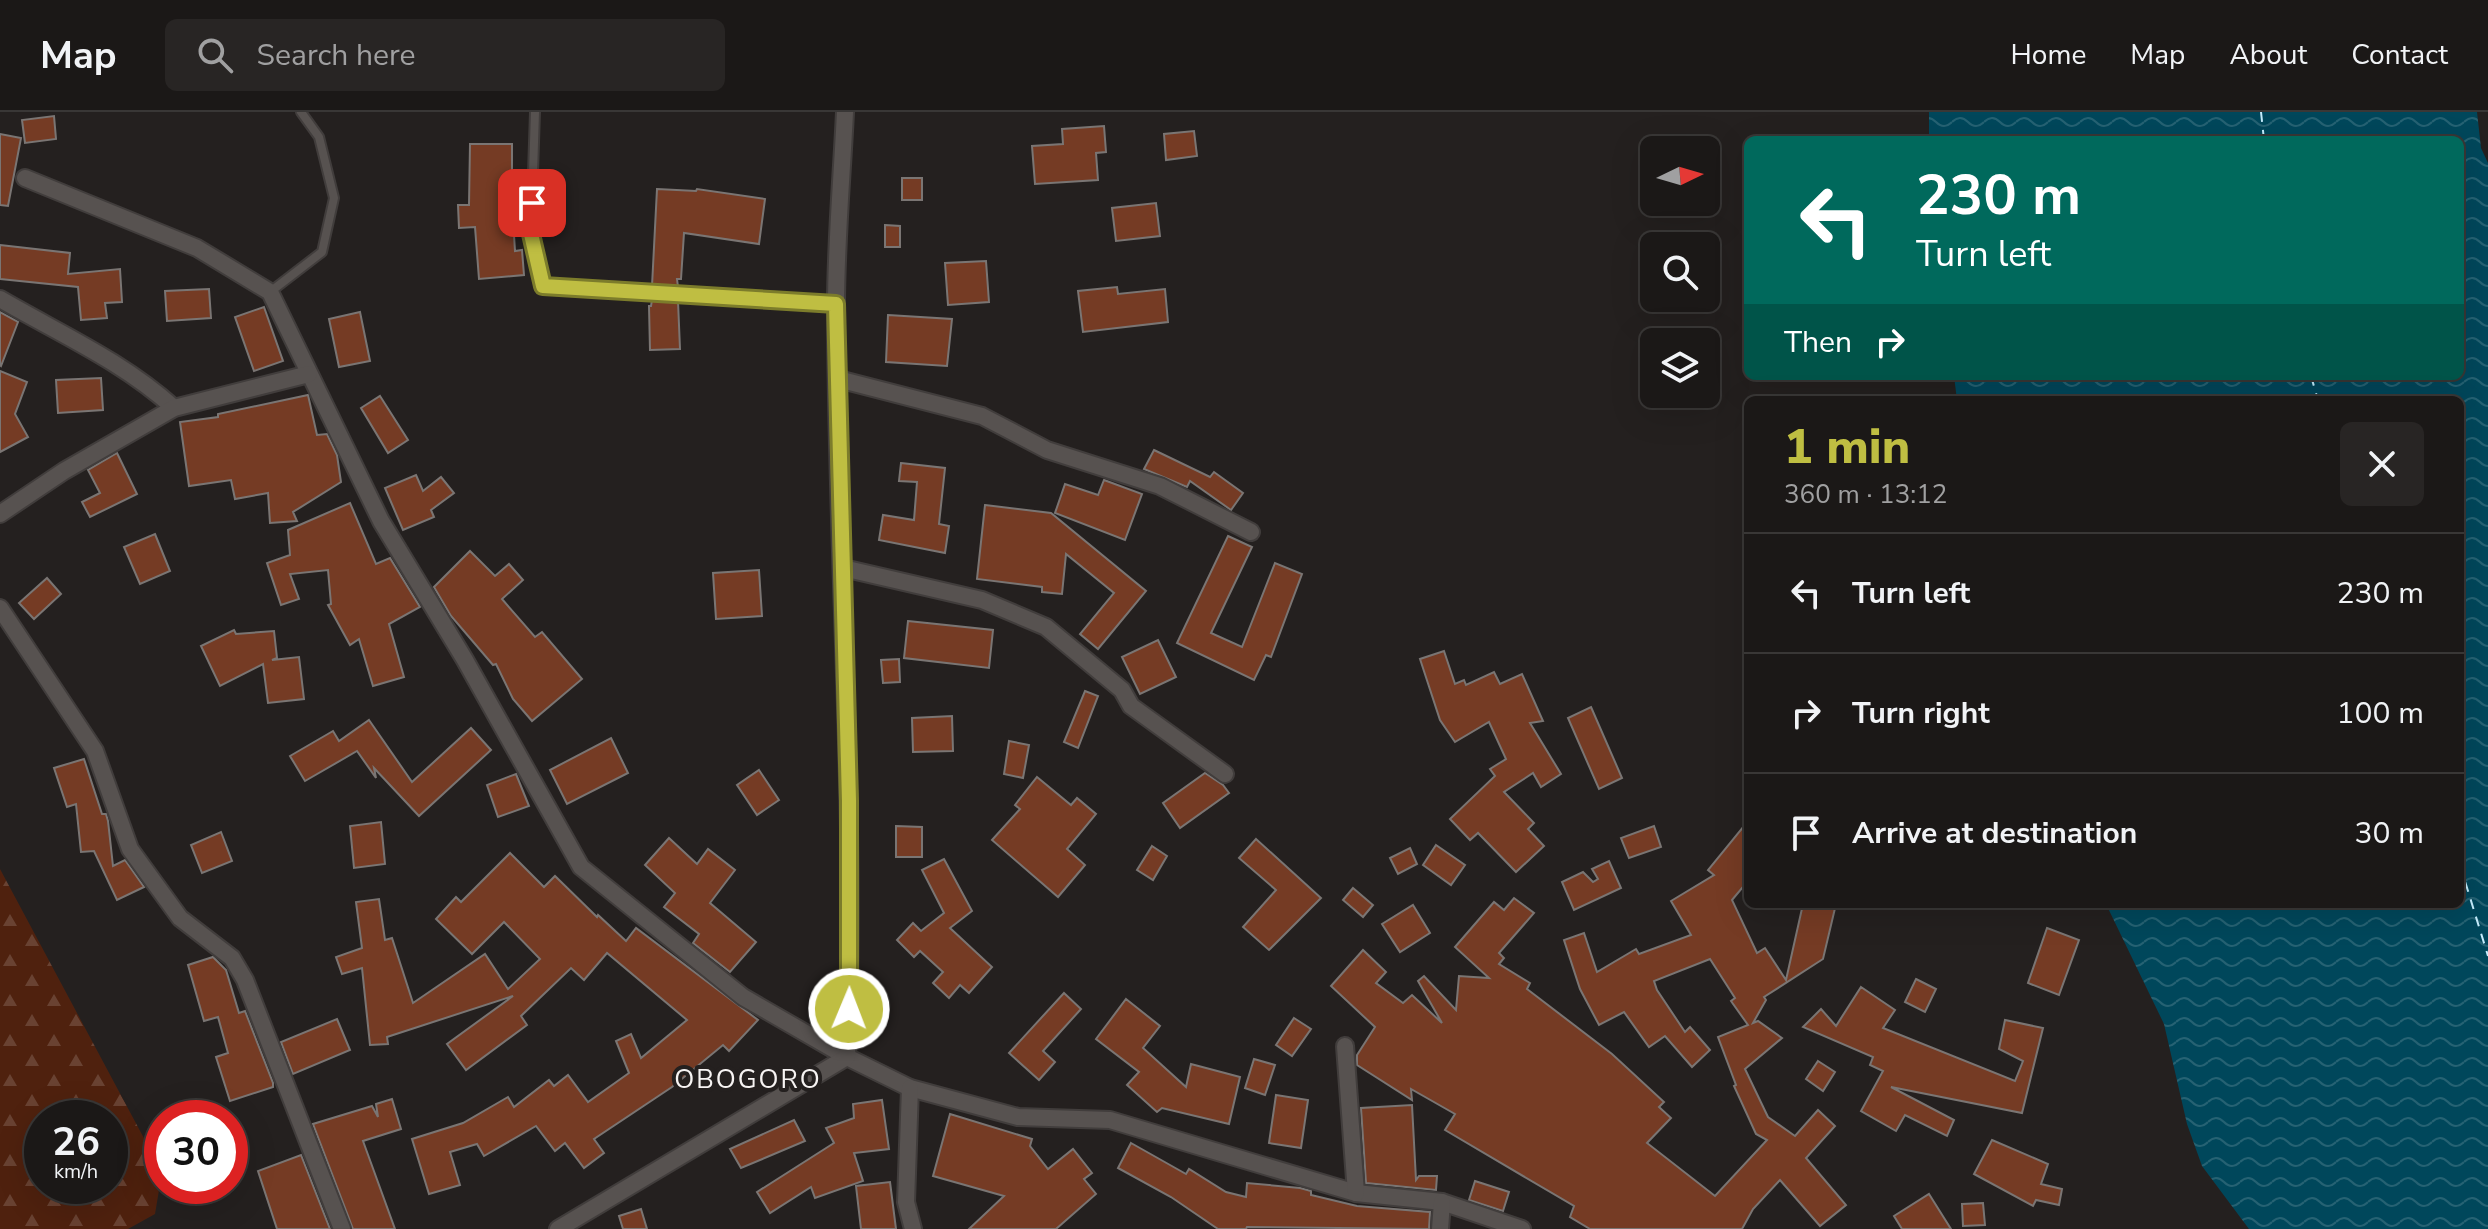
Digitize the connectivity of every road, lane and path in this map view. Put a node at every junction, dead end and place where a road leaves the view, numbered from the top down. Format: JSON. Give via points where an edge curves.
{"nodes":[{"id":1,"x":301,"y":112,"type":"edge"},
{"id":2,"x":535,"y":112,"type":"edge"},
{"id":3,"x":845,"y":112,"type":"edge"},
{"id":4,"x":25,"y":178,"type":"dead end"},
{"id":5,"x":270,"y":292,"type":"junction"},
{"id":6,"x":0,"y":299,"type":"edge"},
{"id":7,"x":836,"y":304,"type":"junction"},
{"id":8,"x":309,"y":374,"type":"junction"},
{"id":9,"x":838,"y":379,"type":"junction"},
{"id":10,"x":174,"y":408,"type":"junction"},
{"id":11,"x":0,"y":514,"type":"edge"},
{"id":12,"x":1251,"y":532,"type":"dead end"},
{"id":13,"x":843,"y":568,"type":"junction"},
{"id":14,"x":0,"y":608,"type":"edge"},
{"id":15,"x":1225,"y":774,"type":"dead end"},
{"id":16,"x":1345,"y":1046,"type":"dead end"},
{"id":17,"x":847,"y":1057,"type":"junction"},
{"id":18,"x":910,"y":1088,"type":"junction"},
{"id":19,"x":1356,"y":1193,"type":"junction"},
{"id":20,"x":1442,"y":1202,"type":"junction"},
{"id":21,"x":342,"y":1229,"type":"edge"},
{"id":22,"x":558,"y":1229,"type":"edge"},
{"id":23,"x":913,"y":1229,"type":"edge"},
{"id":24,"x":1440,"y":1229,"type":"edge"},
{"id":25,"x":1522,"y":1229,"type":"edge"}],
"edges":[{"from":1,"to":5,"type":"lane","via":[[319,137],[334,198],[322,252]]},
{"from":2,"to":7,"type":"lane","via":[[531,234],[543,286]]},
{"from":3,"to":7,"type":"street"},
{"from":4,"to":5,"type":"street","via":[[197,248]]},
{"from":5,"to":8,"type":"street"},
{"from":6,"to":10,"type":"street","via":[[100,352]]},
{"from":7,"to":9,"type":"street"},
{"from":8,"to":10,"type":"street"},
{"from":8,"to":17,"type":"street","via":[[381,521],[581,867],[743,997]]},
{"from":9,"to":12,"type":"street","via":[[982,416],[1047,450],[1160,486]]},
{"from":9,"to":13,"type":"street"},
{"from":10,"to":11,"type":"street"},
{"from":13,"to":15,"type":"street","via":[[982,600],[1046,627],[1122,690],[1131,706]]},
{"from":13,"to":17,"type":"street","via":[[849,801]]},
{"from":14,"to":21,"type":"street","via":[[95,751],[130,849],[180,918],[232,958],[245,980]]},
{"from":16,"to":19,"type":"street"},
{"from":17,"to":18,"type":"street"},
{"from":17,"to":22,"type":"street"},
{"from":18,"to":19,"type":"street","via":[[1018,1117],[1110,1120]]},
{"from":18,"to":23,"type":"street","via":[[906,1202]]},
{"from":19,"to":20,"type":"street"},
{"from":20,"to":24,"type":"street"},
{"from":20,"to":25,"type":"street"}]}
